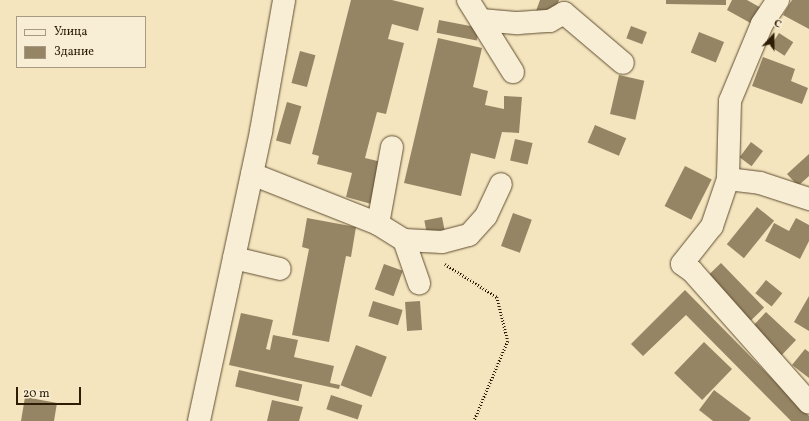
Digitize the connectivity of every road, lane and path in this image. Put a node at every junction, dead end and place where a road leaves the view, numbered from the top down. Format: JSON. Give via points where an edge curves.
{"nodes":[{"id":1,"x":284,"y":0,"type":"edge"},
{"id":2,"x":468,"y":0,"type":"edge"},
{"id":3,"x":778,"y":0,"type":"edge"},
{"id":4,"x":481,"y":20,"type":"junction"},
{"id":5,"x":623,"y":63,"type":"dead end"},
{"id":6,"x":513,"y":72,"type":"dead end"},
{"id":7,"x":392,"y":147,"type":"dead end"},
{"id":8,"x":252,"y":174,"type":"junction"},
{"id":9,"x":728,"y":179,"type":"junction"},
{"id":10,"x":502,"y":184,"type":"dead end"},
{"id":11,"x":809,"y":199,"type":"edge"},
{"id":12,"x":378,"y":224,"type":"junction"},
{"id":13,"x":414,"y":241,"type":"junction"},
{"id":14,"x":234,"y":258,"type":"junction"},
{"id":15,"x":280,"y":269,"type":"dead end"},
{"id":16,"x":419,"y":282,"type":"dead end"},
{"id":17,"x":809,"y":403,"type":"edge"},
{"id":18,"x":200,"y":421,"type":"edge"},
{"id":19,"x":474,"y":421,"type":"edge"}],
"edges":[{"from":1,"to":8,"type":"street"},
{"from":2,"to":4,"type":"street"},
{"from":3,"to":9,"type":"street","via":[[762,24],[730,101]]},
{"from":4,"to":5,"type":"street","via":[[518,23],[550,21],[564,13]]},
{"from":4,"to":6,"type":"street"},
{"from":7,"to":12,"type":"street"},
{"from":8,"to":12,"type":"street"},
{"from":8,"to":14,"type":"street"},
{"from":9,"to":11,"type":"street","via":[[760,183]]},
{"from":9,"to":17,"type":"street","via":[[712,226],[682,264],[692,271]]},
{"from":10,"to":13,"type":"street","via":[[486,216],[469,235],[442,242]]},
{"from":12,"to":13,"type":"street"},
{"from":13,"to":16,"type":"street"},
{"from":13,"to":19,"type":"path","via":[[497,297],[508,341]]},
{"from":14,"to":15,"type":"street"},
{"from":14,"to":18,"type":"street"}]}
